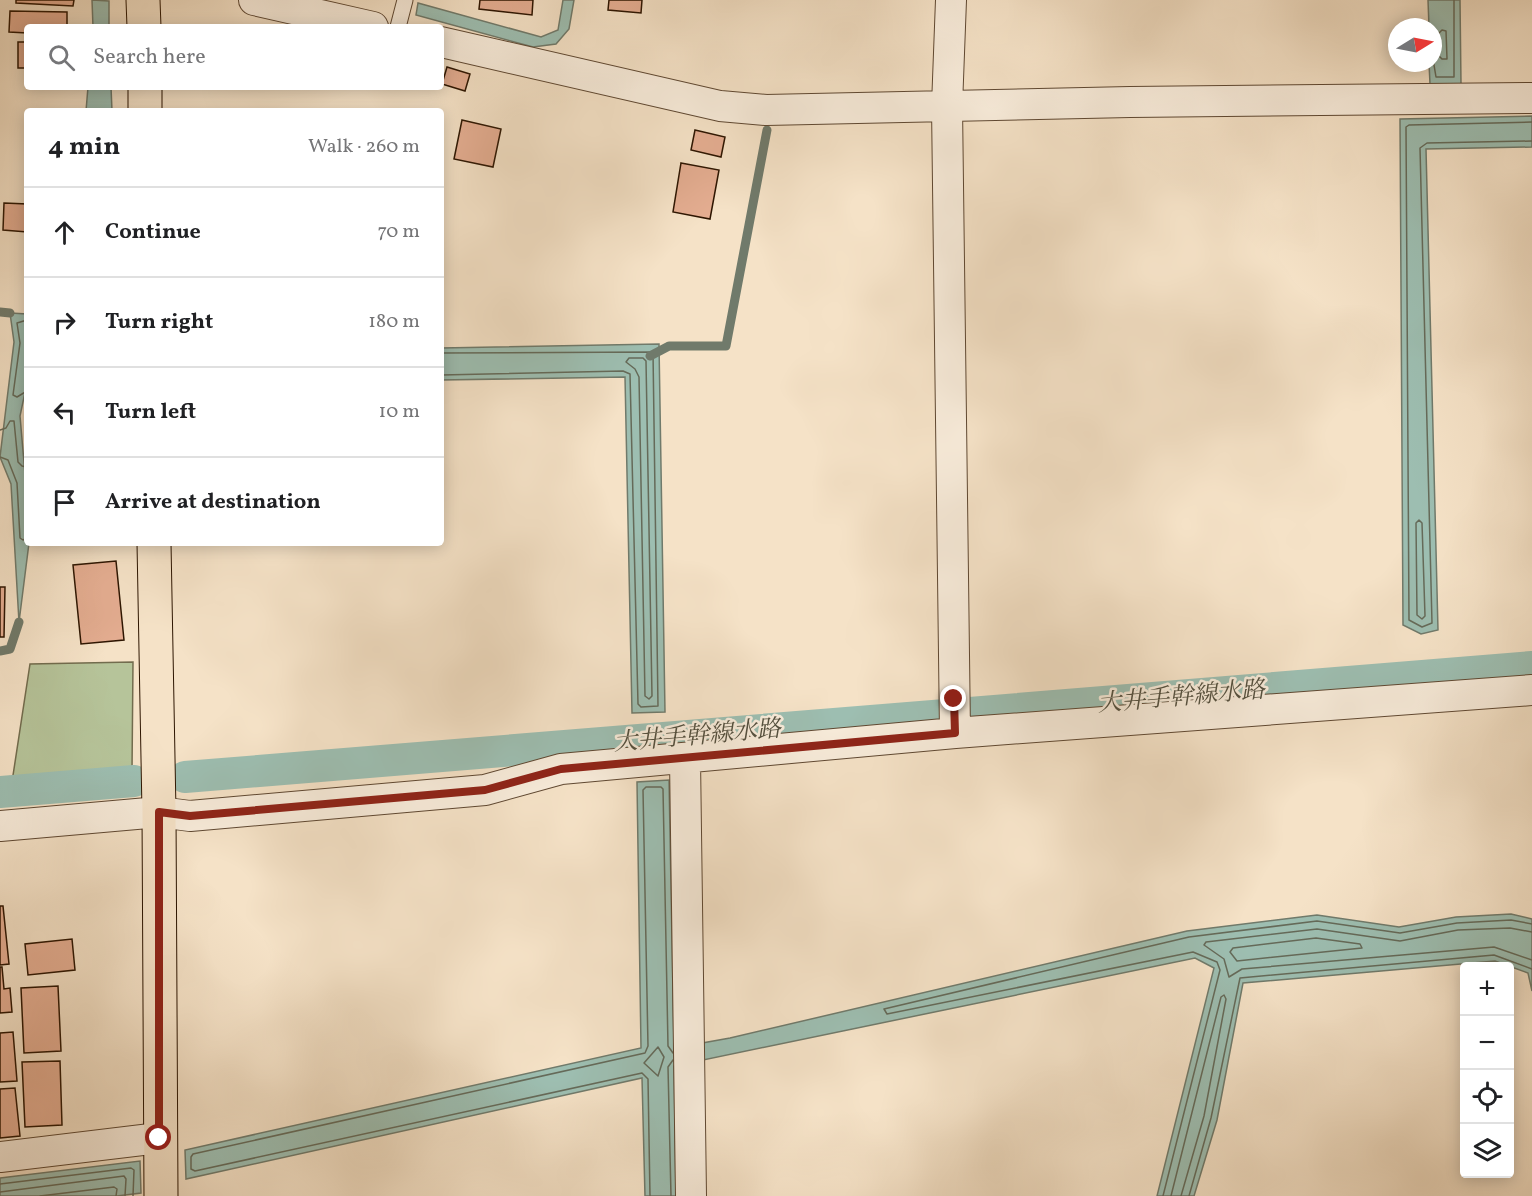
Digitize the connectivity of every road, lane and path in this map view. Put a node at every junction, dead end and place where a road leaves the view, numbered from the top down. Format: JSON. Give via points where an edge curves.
{"nodes":[{"id":1,"x":143,"y":0,"type":"edge"},
{"id":2,"x":254,"y":0,"type":"edge"},
{"id":3,"x":405,"y":0,"type":"edge"},
{"id":4,"x":951,"y":0,"type":"edge"},
{"id":5,"x":144,"y":24,"type":"edge"},
{"id":6,"x":360,"y":24,"type":"edge"},
{"id":7,"x":399,"y":24,"type":"edge"},
{"id":8,"x":444,"y":43,"type":"edge"},
{"id":9,"x":145,"y":90,"type":"edge"},
{"id":10,"x":1532,"y":98,"type":"edge"},
{"id":11,"x":946,"y":106,"type":"junction"},
{"id":12,"x":146,"y":108,"type":"edge"},
{"id":13,"x":154,"y":546,"type":"edge"},
{"id":14,"x":1532,"y":690,"type":"edge"},
{"id":15,"x":955,"y":733,"type":"junction"},
{"id":16,"x":685,"y":759,"type":"junction"},
{"id":17,"x":159,"y":812,"type":"junction"},
{"id":18,"x":0,"y":826,"type":"edge"},
{"id":19,"x":159,"y":1138,"type":"junction"},
{"id":20,"x":0,"y":1157,"type":"edge"},
{"id":21,"x":160,"y":1196,"type":"edge"},
{"id":22,"x":691,"y":1196,"type":"edge"}],
"edges":[{"from":1,"to":5,"type":"main road"},
{"from":2,"to":6,"type":"street"},
{"from":3,"to":7,"type":"lane"},
{"from":4,"to":11,"type":"street"},
{"from":8,"to":11,"type":"street","via":[[720,106],[766,110]]},
{"from":9,"to":12,"type":"main road"},
{"from":10,"to":11,"type":"street"},
{"from":11,"to":15,"type":"street"},
{"from":13,"to":17,"type":"main road"},
{"from":14,"to":15,"type":"street"},
{"from":15,"to":16,"type":"street"},
{"from":16,"to":17,"type":"street","via":[[561,769],[485,790],[190,816]]},
{"from":16,"to":22,"type":"street"},
{"from":17,"to":18,"type":"street"},
{"from":17,"to":19,"type":"main road"},
{"from":19,"to":20,"type":"street"},
{"from":19,"to":21,"type":"main road"}]}
